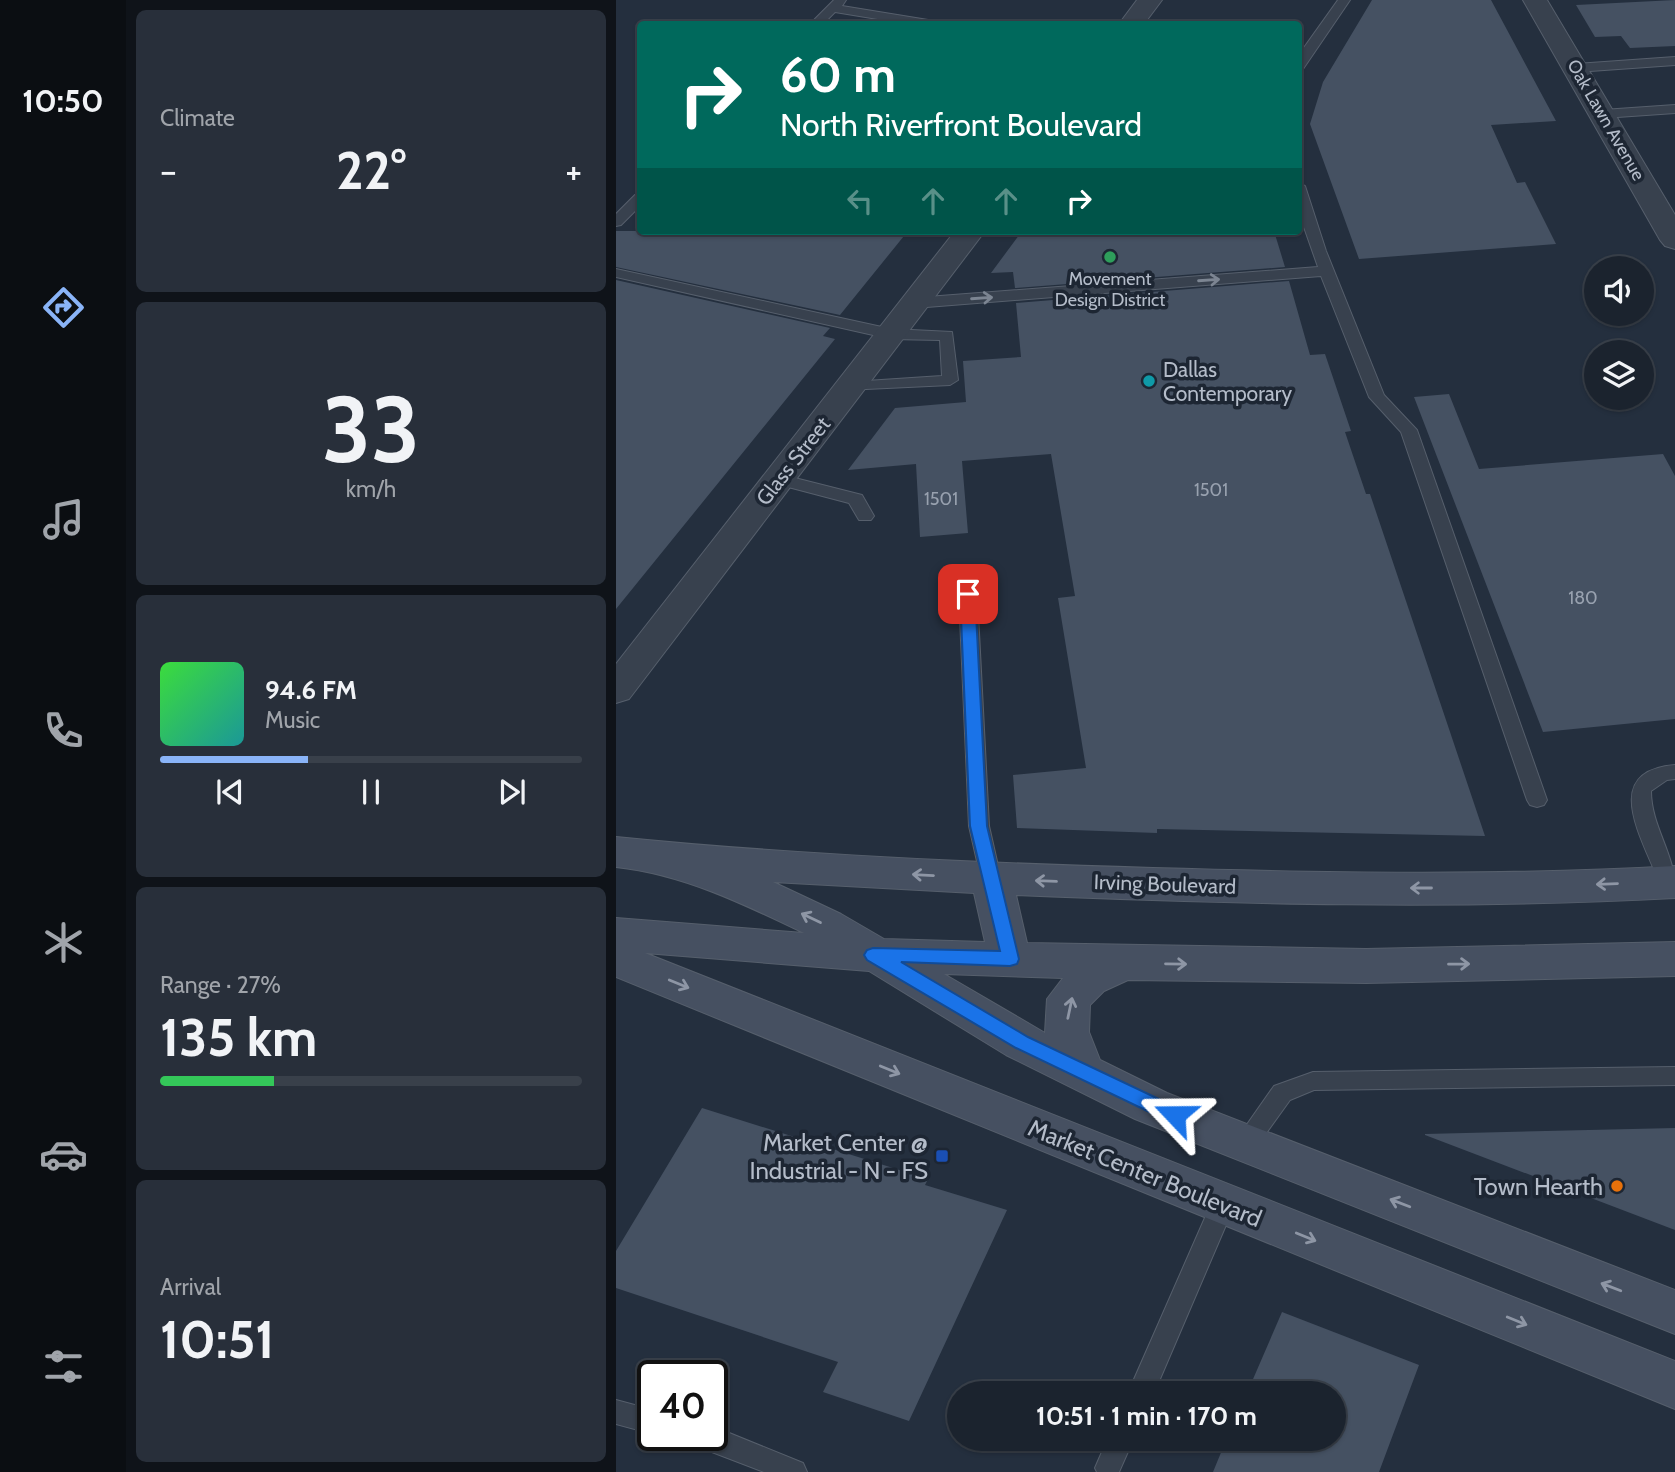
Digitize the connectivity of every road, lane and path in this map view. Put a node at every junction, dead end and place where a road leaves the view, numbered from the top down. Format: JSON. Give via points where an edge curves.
{"nodes":[{"id":1,"x":1150,"y":0,"type":"edge"},
{"id":2,"x":1344,"y":0,"type":"edge"},
{"id":3,"x":1535,"y":0,"type":"edge"},
{"id":4,"x":836,"y":4,"type":"edge"},
{"id":5,"x":819,"y":21,"type":"edge"},
{"id":6,"x":914,"y":21,"type":"edge"},
{"id":7,"x":1133,"y":21,"type":"edge"},
{"id":8,"x":1302,"y":60,"type":"edge"},
{"id":9,"x":1675,"y":61,"type":"edge"},
{"id":10,"x":1576,"y":68,"type":"junction"},
{"id":11,"x":1675,"y":109,"type":"edge"},
{"id":12,"x":1603,"y":114,"type":"junction"},
{"id":13,"x":1302,"y":198,"type":"edge"},
{"id":14,"x":637,"y":201,"type":"edge"},
{"id":15,"x":616,"y":222,"type":"edge"},
{"id":16,"x":967,"y":235,"type":"edge"},
{"id":17,"x":1675,"y":240,"type":"edge"},
{"id":18,"x":1327,"y":271,"type":"junction"},
{"id":19,"x":616,"y":274,"type":"edge"},
{"id":20,"x":914,"y":303,"type":"junction"},
{"id":21,"x":891,"y":334,"type":"junction"},
{"id":22,"x":851,"y":387,"type":"junction"},
{"id":23,"x":779,"y":479,"type":"junction"},
{"id":24,"x":865,"y":516,"type":"dead end"},
{"id":25,"x":968,"y":594,"type":"dead end"},
{"id":26,"x":616,"y":690,"type":"edge"},
{"id":27,"x":1675,"y":772,"type":"edge"},
{"id":28,"x":1537,"y":800,"type":"dead end"},
{"id":29,"x":635,"y":854,"type":"edge"},
{"id":30,"x":991,"y":879,"type":"junction"},
{"id":31,"x":1672,"y":882,"type":"edge"},
{"id":32,"x":616,"y":934,"type":"edge"},
{"id":33,"x":873,"y":955,"type":"junction"},
{"id":34,"x":616,"y":959,"type":"edge"},
{"id":35,"x":1010,"y":959,"type":"junction"},
{"id":36,"x":1675,"y":959,"type":"edge"},
{"id":37,"x":1123,"y":963,"type":"junction"},
{"id":38,"x":1083,"y":1072,"type":"junction"},
{"id":39,"x":1675,"y":1076,"type":"edge"},
{"id":40,"x":1246,"y":1143,"type":"junction"},
{"id":41,"x":1223,"y":1204,"type":"junction"},
{"id":42,"x":1675,"y":1312,"type":"edge"},
{"id":43,"x":1146,"y":1381,"type":"edge"},
{"id":44,"x":1675,"y":1385,"type":"edge"},
{"id":45,"x":616,"y":1412,"type":"edge"},
{"id":46,"x":637,"y":1418,"type":"edge"},
{"id":47,"x":728,"y":1444,"type":"edge"},
{"id":48,"x":1115,"y":1451,"type":"edge"},
{"id":49,"x":1108,"y":1468,"type":"dead end"},
{"id":50,"x":794,"y":1472,"type":"edge"}],
"edges":[{"from":1,"to":7,"type":"street"},
{"from":2,"to":8,"type":"lane"},
{"from":3,"to":10,"type":"street","name":"Oak Lawn Avenue"},
{"from":4,"to":5,"type":"lane"},
{"from":4,"to":6,"type":"lane"},
{"from":9,"to":10,"type":"lane"},
{"from":10,"to":12,"type":"street","name":"Oak Lawn Avenue"},
{"from":11,"to":12,"type":"lane"},
{"from":12,"to":17,"type":"street","name":"Oak Lawn Avenue"},
{"from":13,"to":18,"type":"lane"},
{"from":14,"to":15,"type":"lane"},
{"from":16,"to":20,"type":"street","name":"Glass Street"},
{"from":20,"to":18,"type":"lane","one_way":true},
{"from":18,"to":28,"type":"lane","via":[[1377,397],[1409,430]]},
{"from":19,"to":21,"type":"lane"},
{"from":20,"to":21,"type":"street","name":"Glass Street"},
{"from":21,"to":22,"type":"street","name":"Glass Street"},
{"from":21,"to":22,"type":"lane","via":[[947,335],[950,380]]},
{"from":22,"to":23,"type":"street","name":"Glass Street"},
{"from":23,"to":24,"type":"lane","via":[[856,499]]},
{"from":23,"to":26,"type":"street","name":"Glass Street"},
{"from":25,"to":30,"type":"lane","via":[[979,826]]},
{"from":27,"to":31,"type":"lane","via":[[1663,773],[1641,788],[1641,809]]},
{"from":30,"to":29,"type":"main road","name":"Irving Boulevard","one_way":true},
{"from":33,"to":29,"type":"main road","one_way":true,"via":[[826,925],[762,894]]},
{"from":31,"to":30,"type":"main road","name":"Irving Boulevard","one_way":true,"via":[[1327,888]]},
{"from":30,"to":35,"type":"main road"},
{"from":32,"to":33,"type":"main road"},
{"from":33,"to":35,"type":"main road"},
{"from":33,"to":38,"type":"main road"},
{"from":34,"to":41,"type":"main road","name":"Market Center Boulevard","one_way":true},
{"from":35,"to":37,"type":"main road"},
{"from":37,"to":36,"type":"main road","one_way":true,"via":[[1366,966]]},
{"from":38,"to":37,"type":"main road","one_way":true,"via":[[1068,1032],[1069,999],[1089,979]]},
{"from":38,"to":40,"type":"main road","via":[[1151,1106]]},
{"from":39,"to":40,"type":"lane","via":[[1313,1081],[1282,1093]]},
{"from":42,"to":40,"type":"main road","one_way":true},
{"from":41,"to":43,"type":"lane"},
{"from":41,"to":44,"type":"main road","name":"Market Center Boulevard","one_way":true},
{"from":45,"to":46,"type":"lane"},
{"from":47,"to":50,"type":"lane"},
{"from":48,"to":49,"type":"lane"}]}
